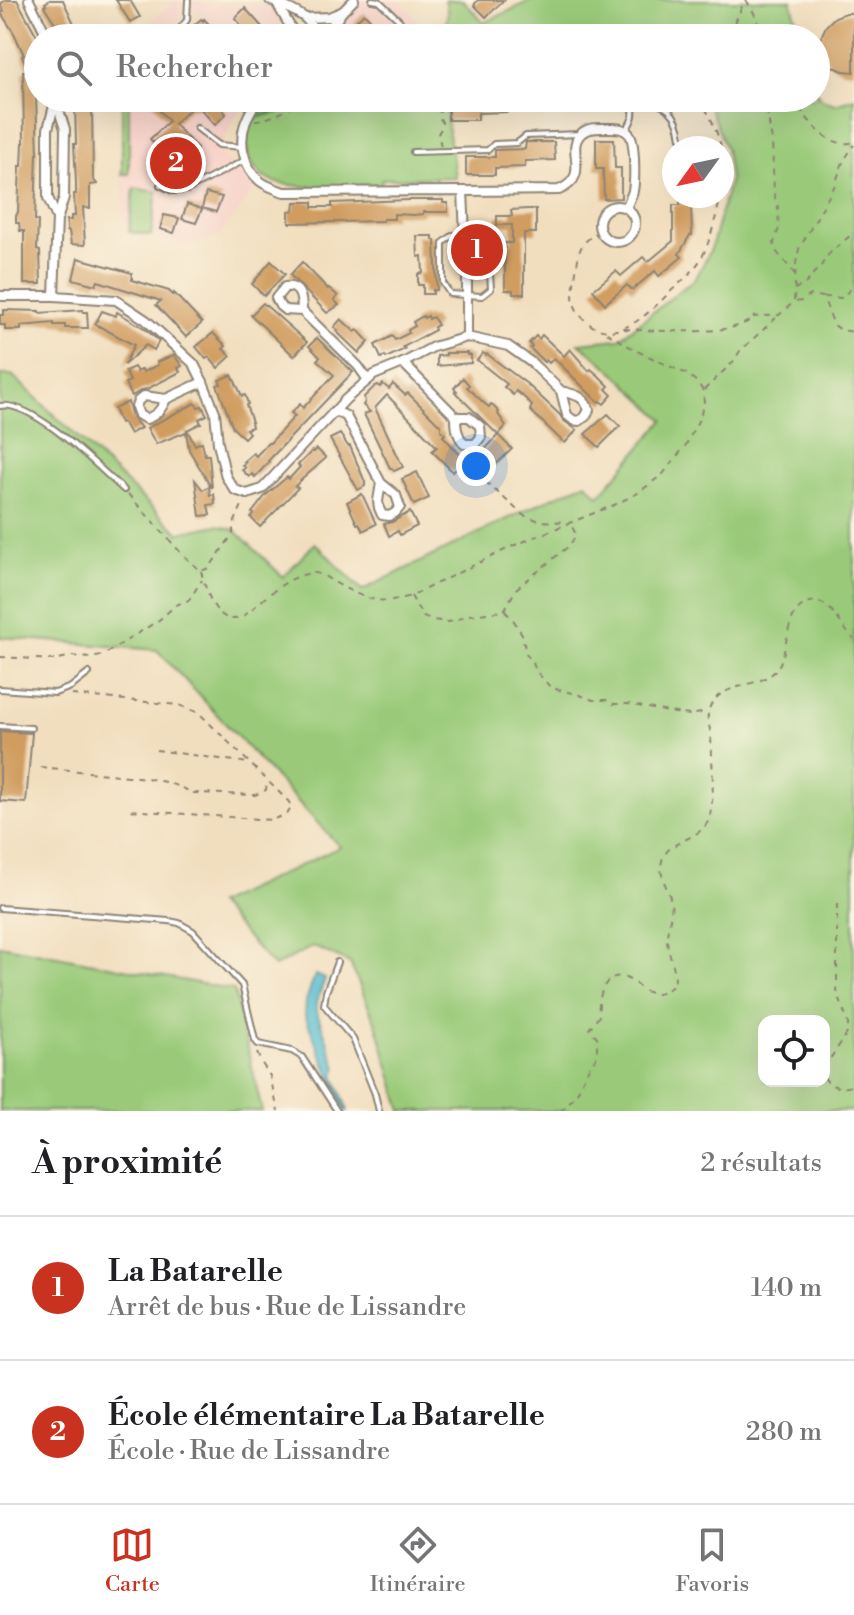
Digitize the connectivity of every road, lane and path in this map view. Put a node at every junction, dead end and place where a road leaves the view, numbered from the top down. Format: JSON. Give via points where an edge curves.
{"nodes":[{"id":1,"x":29,"y":0,"type":"edge"},
{"id":2,"x":188,"y":0,"type":"edge"},
{"id":3,"x":354,"y":0,"type":"edge"},
{"id":4,"x":372,"y":0,"type":"edge"},
{"id":5,"x":746,"y":0,"type":"edge"},
{"id":6,"x":273,"y":2,"type":"edge"},
{"id":7,"x":342,"y":12,"type":"junction"},
{"id":8,"x":304,"y":17,"type":"junction"},
{"id":9,"x":41,"y":24,"type":"edge"},
{"id":10,"x":184,"y":24,"type":"edge"},
{"id":11,"x":286,"y":24,"type":"edge"},
{"id":12,"x":296,"y":24,"type":"edge"},
{"id":13,"x":311,"y":24,"type":"edge"},
{"id":14,"x":333,"y":24,"type":"edge"},
{"id":15,"x":400,"y":24,"type":"edge"},
{"id":16,"x":735,"y":24,"type":"edge"},
{"id":17,"x":758,"y":24,"type":"edge"},
{"id":18,"x":53,"y":112,"type":"edge"},
{"id":19,"x":60,"y":112,"type":"edge"},
{"id":20,"x":251,"y":112,"type":"edge"},
{"id":21,"x":281,"y":112,"type":"edge"},
{"id":22,"x":440,"y":112,"type":"edge"},
{"id":23,"x":632,"y":112,"type":"edge"},
{"id":24,"x":671,"y":112,"type":"edge"},
{"id":25,"x":707,"y":112,"type":"edge"},
{"id":26,"x":767,"y":112,"type":"edge"},
{"id":27,"x":802,"y":112,"type":"edge"},
{"id":28,"x":246,"y":120,"type":"junction"},
{"id":29,"x":197,"y":128,"type":"dead end"},
{"id":30,"x":626,"y":131,"type":"junction"},
{"id":31,"x":580,"y":134,"type":"junction"},
{"id":32,"x":681,"y":136,"type":"edge"},
{"id":33,"x":717,"y":136,"type":"edge"},
{"id":34,"x":854,"y":144,"type":"edge"},
{"id":35,"x":242,"y":147,"type":"junction"},
{"id":36,"x":442,"y":151,"type":"junction"},
{"id":37,"x":413,"y":152,"type":"dead end"},
{"id":38,"x":245,"y":160,"type":"junction"},
{"id":39,"x":160,"y":185,"type":"dead end"},
{"id":40,"x":463,"y":191,"type":"junction"},
{"id":41,"x":626,"y":208,"type":"junction"},
{"id":42,"x":718,"y":208,"type":"edge"},
{"id":43,"x":57,"y":218,"type":"junction"},
{"id":44,"x":600,"y":231,"type":"junction"},
{"id":45,"x":854,"y":232,"type":"edge"},
{"id":46,"x":464,"y":235,"type":"junction"},
{"id":47,"x":795,"y":274,"type":"junction"},
{"id":48,"x":854,"y":286,"type":"edge"},
{"id":49,"x":794,"y":289,"type":"junction"},
{"id":50,"x":0,"y":296,"type":"edge"},
{"id":51,"x":54,"y":296,"type":"junction"},
{"id":52,"x":467,"y":296,"type":"junction"},
{"id":53,"x":823,"y":297,"type":"junction"},
{"id":54,"x":794,"y":302,"type":"junction"},
{"id":55,"x":302,"y":311,"type":"dead end"},
{"id":56,"x":779,"y":315,"type":"junction"},
{"id":57,"x":622,"y":329,"type":"junction"},
{"id":58,"x":602,"y":330,"type":"junction"},
{"id":59,"x":854,"y":332,"type":"edge"},
{"id":60,"x":467,"y":337,"type":"junction"},
{"id":61,"x":403,"y":363,"type":"junction"},
{"id":62,"x":368,"y":380,"type":"junction"},
{"id":63,"x":203,"y":382,"type":"junction"},
{"id":64,"x":561,"y":391,"type":"dead end"},
{"id":65,"x":703,"y":391,"type":"junction"},
{"id":66,"x":166,"y":399,"type":"dead end"},
{"id":67,"x":0,"y":406,"type":"edge"},
{"id":68,"x":335,"y":411,"type":"junction"},
{"id":69,"x":456,"y":417,"type":"junction"},
{"id":70,"x":466,"y":444,"type":"junction"},
{"id":71,"x":381,"y":483,"type":"dead end"},
{"id":72,"x":124,"y":490,"type":"joint"},
{"id":73,"x":247,"y":494,"type":"junction"},
{"id":74,"x":570,"y":522,"type":"junction"},
{"id":75,"x":201,"y":571,"type":"junction"},
{"id":76,"x":203,"y":579,"type":"junction"},
{"id":77,"x":411,"y":596,"type":"junction"},
{"id":78,"x":504,"y":611,"type":"junction"},
{"id":79,"x":854,"y":639,"type":"edge"},
{"id":80,"x":0,"y":657,"type":"edge"},
{"id":81,"x":89,"y":673,"type":"dead end"},
{"id":82,"x":0,"y":689,"type":"edge"},
{"id":83,"x":55,"y":693,"type":"junction"},
{"id":84,"x":708,"y":716,"type":"junction"},
{"id":85,"x":0,"y":726,"type":"edge"},
{"id":86,"x":31,"y":728,"type":"dead end"},
{"id":87,"x":156,"y":750,"type":"dead end"},
{"id":88,"x":250,"y":763,"type":"junction"},
{"id":89,"x":40,"y":767,"type":"dead end"},
{"id":90,"x":267,"y":780,"type":"junction"},
{"id":91,"x":129,"y":810,"type":"dead end"},
{"id":92,"x":837,"y":904,"type":"dead end"},
{"id":93,"x":0,"y":908,"type":"edge"},
{"id":94,"x":337,"y":962,"type":"dead end"},
{"id":95,"x":255,"y":1040,"type":"junction"},
{"id":96,"x":830,"y":1059,"type":"edge"},
{"id":97,"x":830,"y":1084,"type":"edge"},
{"id":98,"x":854,"y":1086,"type":"edge"},
{"id":99,"x":278,"y":1111,"type":"edge"},
{"id":100,"x":337,"y":1111,"type":"edge"},
{"id":101,"x":379,"y":1111,"type":"edge"},
{"id":102,"x":561,"y":1111,"type":"edge"}],
"edges":[{"from":1,"to":9,"type":"street"},
{"from":2,"to":10,"type":"lane"},
{"from":3,"to":7,"type":"street"},
{"from":4,"to":15,"type":"lane"},
{"from":5,"to":16,"type":"path"},
{"from":5,"to":17,"type":"path"},
{"from":6,"to":8,"type":"street"},
{"from":6,"to":11,"type":"street"},
{"from":7,"to":8,"type":"street"},
{"from":7,"to":14,"type":"street"},
{"from":8,"to":12,"type":"street"},
{"from":8,"to":13,"type":"street"},
{"from":18,"to":43,"type":"street","via":[[48,198]]},
{"from":19,"to":43,"type":"street","via":[[65,129],[64,197]]},
{"from":20,"to":28,"type":"street"},
{"from":21,"to":28,"type":"path"},
{"from":22,"to":36,"type":"path"},
{"from":23,"to":30,"type":"lane"},
{"from":24,"to":32,"type":"lane","via":[[680,123]]},
{"from":25,"to":33,"type":"path"},
{"from":26,"to":47,"type":"path","via":[[779,228],[775,250]]},
{"from":27,"to":34,"type":"path","via":[[835,143]]},
{"from":28,"to":35,"type":"street"},
{"from":29,"to":35,"type":"lane","via":[[219,145]]},
{"from":30,"to":31,"type":"street","via":[[590,128]]},
{"from":30,"to":41,"type":"street","via":[[633,145],[633,189]]},
{"from":31,"to":36,"type":"lane","via":[[526,136],[488,150]]},
{"from":31,"to":40,"type":"street","via":[[575,178],[559,190]]},
{"from":34,"to":47,"type":"path","via":[[799,249]]},
{"from":35,"to":38,"type":"street"},
{"from":36,"to":37,"type":"lane"},
{"from":38,"to":39,"type":"lane","via":[[187,190]]},
{"from":38,"to":40,"type":"street","via":[[262,183],[284,192]]},
{"from":40,"to":46,"type":"street"},
{"from":41,"to":44,"type":"street","via":[[607,208],[599,219]]},
{"from":41,"to":44,"type":"street","via":[[635,223],[627,239],[610,241]]},
{"from":42,"to":57,"type":"path","via":[[698,264],[642,318]]},
{"from":43,"to":51,"type":"street"},
{"from":44,"to":58,"type":"path","via":[[584,240],[580,250],[572,302],[586,321]]},
{"from":45,"to":49,"type":"path","via":[[835,245],[804,286]]},
{"from":46,"to":52,"type":"street"},
{"from":46,"to":52,"type":"lane","via":[[443,243],[443,283],[450,294]]},
{"from":46,"to":52,"type":"lane","via":[[480,235],[488,241],[490,254],[491,289],[482,296]]},
{"from":47,"to":49,"type":"path"},
{"from":48,"to":53,"type":"path","via":[[841,298]]},
{"from":49,"to":54,"type":"path"},
{"from":50,"to":51,"type":"street"},
{"from":51,"to":63,"type":"street","via":[[116,300],[173,343]]},
{"from":52,"to":60,"type":"street"},
{"from":53,"to":54,"type":"path","via":[[810,295]]},
{"from":53,"to":59,"type":"path","via":[[834,325]]},
{"from":54,"to":56,"type":"path"},
{"from":55,"to":62,"type":"street"},
{"from":56,"to":57,"type":"path","via":[[693,332]]},
{"from":56,"to":65,"type":"path"},
{"from":57,"to":58,"type":"path"},
{"from":58,"to":65,"type":"path","via":[[689,375]]},
{"from":60,"to":61,"type":"street"},
{"from":60,"to":64,"type":"street","via":[[508,346]]},
{"from":61,"to":62,"type":"street"},
{"from":61,"to":69,"type":"street"},
{"from":62,"to":68,"type":"street"},
{"from":63,"to":66,"type":"street"},
{"from":63,"to":73,"type":"street","via":[[215,412],[226,477],[235,490]]},
{"from":65,"to":74,"type":"path","via":[[700,417],[663,474],[638,493]]},
{"from":67,"to":72,"type":"lane","via":[[21,409],[46,422]]},
{"from":68,"to":71,"type":"street","via":[[346,416]]},
{"from":68,"to":73,"type":"street","via":[[262,489]]},
{"from":69,"to":70,"type":"street","via":[[456,432]]},
{"from":69,"to":70,"type":"street","via":[[469,417],[480,426],[481,437]]},
{"from":70,"to":74,"type":"path","via":[[469,467],[523,515]]},
{"from":72,"to":75,"type":"path"},
{"from":73,"to":75,"type":"path","via":[[233,534],[209,568]]},
{"from":74,"to":77,"type":"path"},
{"from":74,"to":78,"type":"path","via":[[576,535],[570,545],[516,589]]},
{"from":75,"to":76,"type":"path"},
{"from":76,"to":77,"type":"path","via":[[214,607],[238,619],[283,585],[312,573],[380,601]]},
{"from":76,"to":80,"type":"path","via":[[189,600],[102,656]]},
{"from":77,"to":78,"type":"path","via":[[423,617],[432,620],[449,622]]},
{"from":78,"to":84,"type":"path","via":[[551,688],[601,702]]},
{"from":79,"to":84,"type":"path","via":[[831,610],[809,602],[794,614],[778,667],[770,676],[727,691]]},
{"from":81,"to":83,"type":"lane"},
{"from":82,"to":83,"type":"lane"},
{"from":83,"to":88,"type":"path","via":[[189,708]]},
{"from":84,"to":102,"type":"path","via":[[712,801],[706,825],[662,860],[671,900],[667,937],[674,985],[658,994],[627,978],[603,985],[599,1016],[589,1029],[597,1037],[597,1056]]},
{"from":85,"to":86,"type":"lane"},
{"from":87,"to":88,"type":"path"},
{"from":88,"to":90,"type":"path"},
{"from":89,"to":90,"type":"path","via":[[147,778],[194,793],[255,795],[266,790]]},
{"from":90,"to":91,"type":"path","via":[[291,808],[272,820]]},
{"from":92,"to":96,"type":"path","via":[[837,991],[848,1032]]},
{"from":93,"to":95,"type":"lane","via":[[169,921],[188,927],[242,985]]},
{"from":94,"to":101,"type":"lane","via":[[324,1005],[353,1039]]},
{"from":95,"to":99,"type":"path"},
{"from":95,"to":100,"type":"lane","via":[[302,1057]]},
{"from":97,"to":98,"type":"path"}]}
